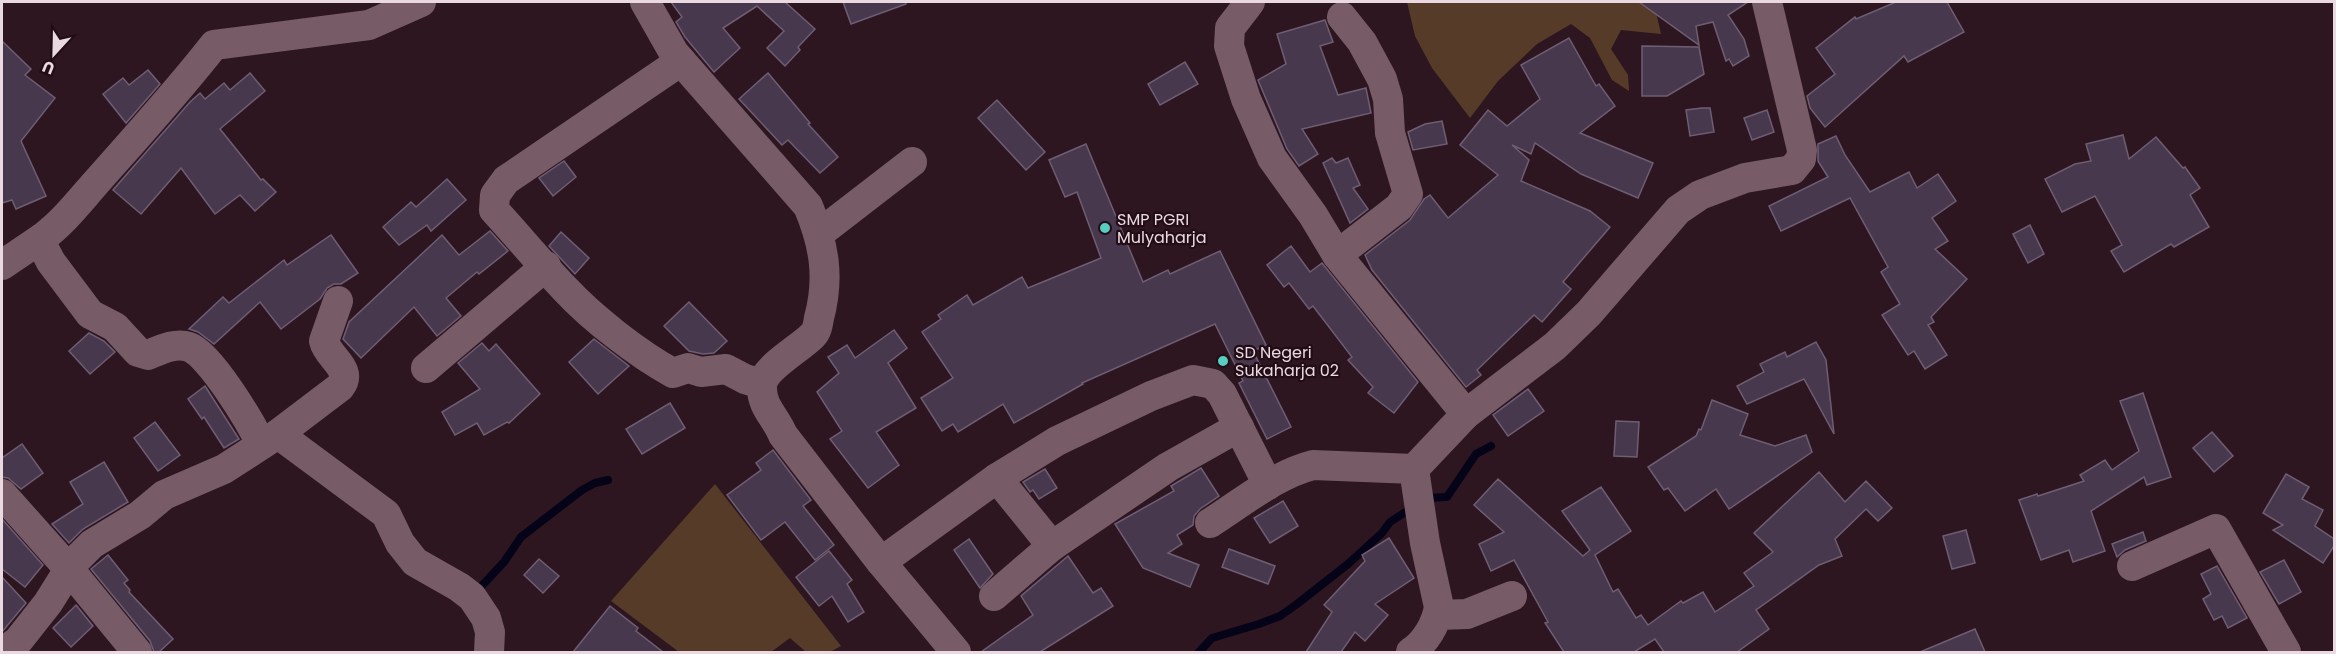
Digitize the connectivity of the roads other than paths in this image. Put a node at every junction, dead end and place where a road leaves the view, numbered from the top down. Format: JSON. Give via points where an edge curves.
{"nodes":[{"id":1,"x":421,"y":2,"type":"edge"},
{"id":2,"x":645,"y":2,"type":"edge"},
{"id":3,"x":1250,"y":2,"type":"edge"},
{"id":4,"x":1767,"y":2,"type":"edge"},
{"id":5,"x":1342,"y":17,"type":"dead end"},
{"id":6,"x":681,"y":61,"type":"junction"},
{"id":7,"x":912,"y":162,"type":"dead end"},
{"id":8,"x":820,"y":233,"type":"junction"},
{"id":9,"x":42,"y":238,"type":"junction"},
{"id":10,"x":1337,"y":255,"type":"junction"},
{"id":11,"x":2,"y":265,"type":"edge"},
{"id":12,"x":546,"y":266,"type":"junction"},
{"id":13,"x":338,"y":301,"type":"dead end"},
{"id":14,"x":426,"y":368,"type":"dead end"},
{"id":15,"x":762,"y":384,"type":"junction"},
{"id":16,"x":1466,"y":414,"type":"junction"},
{"id":17,"x":1239,"y":427,"type":"junction"},
{"id":18,"x":270,"y":439,"type":"junction"},
{"id":19,"x":1414,"y":469,"type":"junction"},
{"id":20,"x":997,"y":478,"type":"junction"},
{"id":21,"x":1268,"y":485,"type":"junction"},
{"id":22,"x":2,"y":494,"type":"edge"},
{"id":23,"x":1210,"y":523,"type":"dead end"},
{"id":24,"x":1052,"y":546,"type":"junction"},
{"id":25,"x":881,"y":562,"type":"junction"},
{"id":26,"x":2132,"y":566,"type":"dead end"},
{"id":27,"x":69,"y":570,"type":"junction"},
{"id":28,"x":994,"y":596,"type":"dead end"},
{"id":29,"x":1512,"y":596,"type":"dead end"},
{"id":30,"x":1438,"y":615,"type":"junction"},
{"id":31,"x":3,"y":652,"type":"edge"},
{"id":32,"x":137,"y":652,"type":"edge"},
{"id":33,"x":489,"y":652,"type":"edge"},
{"id":34,"x":956,"y":652,"type":"edge"},
{"id":35,"x":1411,"y":652,"type":"edge"},
{"id":36,"x":2286,"y":652,"type":"edge"}],
"edges":[{"from":1,"to":9,"type":"street","via":[[369,25],[214,45],[76,206]]},
{"from":2,"to":6,"type":"street"},
{"from":3,"to":10,"type":"street","via":[[1230,28],[1229,45],[1246,99],[1272,158]]},
{"from":4,"to":16,"type":"street","via":[[1802,150],[1797,166],[1786,172],[1745,178],[1700,195],[1678,210],[1555,346]]},
{"from":5,"to":10,"type":"street","via":[[1362,42],[1382,79],[1388,99],[1390,133],[1408,194],[1399,207]]},
{"from":6,"to":8,"type":"street","via":[[808,206]]},
{"from":6,"to":12,"type":"street","via":[[506,180],[495,195],[494,210]]},
{"from":7,"to":8,"type":"street"},
{"from":8,"to":15,"type":"street","via":[[826,274],[815,333],[770,370]]},
{"from":9,"to":11,"type":"street"},
{"from":9,"to":18,"type":"street","via":[[51,262],[90,314],[115,327],[138,352],[148,355],[178,346],[195,350],[246,416]]},
{"from":10,"to":16,"type":"street"},
{"from":12,"to":14,"type":"street"},
{"from":12,"to":15,"type":"street","via":[[565,290],[622,339],[673,373],[688,368],[701,372],[726,369]]},
{"from":13,"to":18,"type":"street","via":[[324,341],[343,370],[342,385]]},
{"from":15,"to":25,"type":"street","via":[[766,409],[783,435]]},
{"from":16,"to":19,"type":"street"},
{"from":17,"to":20,"type":"street","via":[[1219,389],[1207,381],[1193,380],[1057,441]]},
{"from":17,"to":21,"type":"street"},
{"from":17,"to":24,"type":"street","via":[[1168,467]]},
{"from":18,"to":27,"type":"street","via":[[224,469],[164,495],[93,544]]},
{"from":18,"to":33,"type":"street","via":[[386,514],[400,543],[415,562],[472,597],[486,618]]},
{"from":19,"to":21,"type":"street","via":[[1313,465]]},
{"from":19,"to":30,"type":"street"},
{"from":20,"to":24,"type":"street"},
{"from":20,"to":25,"type":"street"},
{"from":21,"to":23,"type":"street"},
{"from":22,"to":27,"type":"street"},
{"from":24,"to":28,"type":"street"},
{"from":25,"to":34,"type":"street"},
{"from":26,"to":36,"type":"street","via":[[2216,529]]},
{"from":27,"to":31,"type":"street","via":[[18,641]]},
{"from":27,"to":32,"type":"street"},
{"from":29,"to":30,"type":"street","via":[[1467,614]]},
{"from":30,"to":35,"type":"street","via":[[1429,633]]}]}
